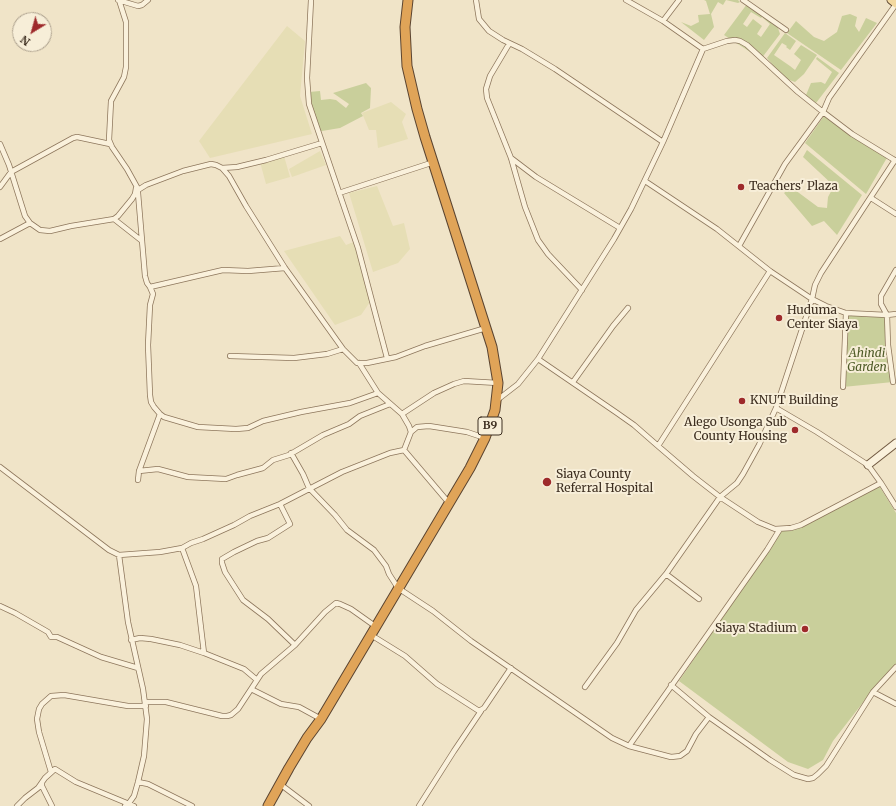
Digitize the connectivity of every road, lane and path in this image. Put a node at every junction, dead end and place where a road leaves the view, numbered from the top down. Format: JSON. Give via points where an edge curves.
{"nodes":[{"id":1,"x":118,"y":0,"type":"edge"},
{"id":2,"x":148,"y":0,"type":"edge"},
{"id":3,"x":311,"y":0,"type":"edge"},
{"id":4,"x":408,"y":0,"type":"edge"},
{"id":5,"x":476,"y":0,"type":"edge"},
{"id":6,"x":626,"y":0,"type":"edge"},
{"id":7,"x":679,"y":0,"type":"edge"},
{"id":8,"x":743,"y":0,"type":"edge"},
{"id":9,"x":891,"y":0,"type":"edge"},
{"id":10,"x":896,"y":4,"type":"edge"},
{"id":11,"x":663,"y":20,"type":"junction"},
{"id":12,"x":786,"y":30,"type":"dead end"},
{"id":13,"x":509,"y":44,"type":"junction"},
{"id":14,"x":703,"y":50,"type":"junction"},
{"id":15,"x":823,"y":112,"type":"junction"},
{"id":16,"x":663,"y":142,"type":"junction"},
{"id":17,"x":322,"y":143,"type":"junction"},
{"id":18,"x":0,"y":144,"type":"edge"},
{"id":19,"x":110,"y":144,"type":"junction"},
{"id":20,"x":511,"y":158,"type":"junction"},
{"id":21,"x":896,"y":160,"type":"edge"},
{"id":22,"x":434,"y":162,"type":"junction"},
{"id":23,"x":222,"y":168,"type":"junction"},
{"id":24,"x":11,"y":172,"type":"junction"},
{"id":25,"x":645,"y":181,"type":"junction"},
{"id":26,"x":0,"y":187,"type":"edge"},
{"id":27,"x":137,"y":188,"type":"junction"},
{"id":28,"x":339,"y":193,"type":"junction"},
{"id":29,"x":871,"y":198,"type":"junction"},
{"id":30,"x":896,"y":214,"type":"edge"},
{"id":31,"x":114,"y":219,"type":"junction"},
{"id":32,"x":30,"y":223,"type":"junction"},
{"id":33,"x":620,"y":228,"type":"junction"},
{"id":34,"x":0,"y":240,"type":"edge"},
{"id":35,"x":142,"y":241,"type":"junction"},
{"id":36,"x":739,"y":246,"type":"junction"},
{"id":37,"x":286,"y":268,"type":"junction"},
{"id":38,"x":896,"y":270,"type":"edge"},
{"id":39,"x":770,"y":271,"type":"junction"},
{"id":40,"x":150,"y":287,"type":"junction"},
{"id":41,"x":582,"y":290,"type":"junction"},
{"id":42,"x":812,"y":299,"type":"junction"},
{"id":43,"x":628,"y":308,"type":"dead end"},
{"id":44,"x":846,"y":313,"type":"junction"},
{"id":45,"x":896,"y":314,"type":"edge"},
{"id":46,"x":887,"y":316,"type":"junction"},
{"id":47,"x":486,"y":328,"type":"junction"},
{"id":48,"x":343,"y":350,"type":"junction"},
{"id":49,"x":230,"y":356,"type":"dead end"},
{"id":50,"x":387,"y":358,"type":"junction"},
{"id":51,"x":538,"y":359,"type":"junction"},
{"id":52,"x":359,"y":363,"type":"junction"},
{"id":53,"x":572,"y":382,"type":"junction"},
{"id":54,"x":893,"y":382,"type":"dead end"},
{"id":55,"x":498,"y":383,"type":"junction"},
{"id":56,"x":843,"y":387,"type":"dead end"},
{"id":57,"x":378,"y":393,"type":"junction"},
{"id":58,"x":496,"y":402,"type":"junction"},
{"id":59,"x":390,"y":404,"type":"junction"},
{"id":60,"x":776,"y":408,"type":"junction"},
{"id":61,"x":160,"y":414,"type":"junction"},
{"id":62,"x":402,"y":414,"type":"junction"},
{"id":63,"x":411,"y":432,"type":"junction"},
{"id":64,"x":485,"y":438,"type":"junction"},
{"id":65,"x":896,"y":443,"type":"edge"},
{"id":66,"x":658,"y":446,"type":"junction"},
{"id":67,"x":404,"y":450,"type":"junction"},
{"id":68,"x":291,"y":453,"type":"junction"},
{"id":69,"x":868,"y":465,"type":"junction"},
{"id":70,"x":0,"y":468,"type":"edge"},
{"id":71,"x":139,"y":472,"type":"junction"},
{"id":72,"x":138,"y":480,"type":"dead end"},
{"id":73,"x":881,"y":482,"type":"junction"},
{"id":74,"x":309,"y":488,"type":"junction"},
{"id":75,"x":720,"y":497,"type":"junction"},
{"id":76,"x":448,"y":503,"type":"junction"},
{"id":77,"x":280,"y":504,"type":"junction"},
{"id":78,"x":896,"y":507,"type":"edge"},
{"id":79,"x":780,"y":529,"type":"junction"},
{"id":80,"x":182,"y":548,"type":"junction"},
{"id":81,"x":119,"y":555,"type":"junction"},
{"id":82,"x":666,"y":574,"type":"junction"},
{"id":83,"x":398,"y":588,"type":"junction"},
{"id":84,"x":699,"y":599,"type":"dead end"},
{"id":85,"x":0,"y":606,"type":"edge"},
{"id":86,"x":375,"y":626,"type":"junction"},
{"id":87,"x":370,"y":635,"type":"junction"},
{"id":88,"x":132,"y":640,"type":"junction"},
{"id":89,"x":295,"y":645,"type":"junction"},
{"id":90,"x":204,"y":653,"type":"junction"},
{"id":91,"x":896,"y":667,"type":"edge"},
{"id":92,"x":138,"y":668,"type":"junction"},
{"id":93,"x":511,"y":668,"type":"junction"},
{"id":94,"x":257,"y":680,"type":"junction"},
{"id":95,"x":672,"y":685,"type":"junction"},
{"id":96,"x":585,"y":687,"type":"dead end"},
{"id":97,"x":251,"y":690,"type":"junction"},
{"id":98,"x":873,"y":692,"type":"junction"},
{"id":99,"x":146,"y":704,"type":"junction"},
{"id":100,"x":896,"y":704,"type":"edge"},
{"id":101,"x":481,"y":711,"type":"junction"},
{"id":102,"x":709,"y":717,"type":"junction"},
{"id":103,"x":321,"y":719,"type":"junction"},
{"id":104,"x":629,"y":746,"type":"junction"},
{"id":105,"x":51,"y":772,"type":"junction"},
{"id":106,"x":138,"y":782,"type":"junction"},
{"id":107,"x":42,"y":783,"type":"junction"},
{"id":108,"x":280,"y":784,"type":"junction"},
{"id":109,"x":129,"y":805,"type":"edge"},
{"id":110,"x":17,"y":806,"type":"edge"},
{"id":111,"x":52,"y":806,"type":"edge"},
{"id":112,"x":192,"y":806,"type":"edge"},
{"id":113,"x":268,"y":806,"type":"edge"},
{"id":114,"x":309,"y":806,"type":"edge"},
{"id":115,"x":419,"y":806,"type":"edge"}],
"edges":[{"from":1,"to":2,"type":"street","via":[[138,6]]},
{"from":1,"to":19,"type":"street","via":[[126,22],[127,61],[124,78],[111,101]]},
{"from":3,"to":17,"type":"street","via":[[308,98]]},
{"from":4,"to":22,"type":"highway","number":"B9","via":[[405,27],[406,66]]},
{"from":5,"to":13,"type":"street","via":[[479,19],[483,25]]},
{"from":6,"to":11,"type":"street"},
{"from":7,"to":11,"type":"street"},
{"from":8,"to":12,"type":"street"},
{"from":9,"to":10,"type":"main road"},
{"from":10,"to":15,"type":"street","via":[[829,98]]},
{"from":11,"to":14,"type":"street"},
{"from":13,"to":16,"type":"street","via":[[545,62]]},
{"from":13,"to":20,"type":"street","via":[[490,76],[486,94]]},
{"from":14,"to":15,"type":"street","via":[[727,41],[740,41]]},
{"from":14,"to":16,"type":"street"},
{"from":15,"to":21,"type":"street","via":[[852,134]]},
{"from":15,"to":36,"type":"street","via":[[785,164]]},
{"from":16,"to":25,"type":"street"},
{"from":17,"to":23,"type":"street","via":[[271,159]]},
{"from":17,"to":28,"type":"street"},
{"from":18,"to":24,"type":"street"},
{"from":19,"to":24,"type":"street","via":[[73,138]]},
{"from":19,"to":27,"type":"street"},
{"from":20,"to":33,"type":"street","via":[[527,171]]},
{"from":20,"to":41,"type":"street","via":[[538,240]]},
{"from":21,"to":29,"type":"street"},
{"from":22,"to":28,"type":"street"},
{"from":22,"to":47,"type":"highway","number":"B9"},
{"from":23,"to":27,"type":"street","via":[[211,164]]},
{"from":23,"to":37,"type":"street"},
{"from":24,"to":26,"type":"street"},
{"from":24,"to":32,"type":"street","via":[[24,216]]},
{"from":25,"to":33,"type":"street"},
{"from":25,"to":36,"type":"street"},
{"from":27,"to":31,"type":"street","via":[[132,199]]},
{"from":27,"to":35,"type":"street"},
{"from":28,"to":50,"type":"street","via":[[358,248]]},
{"from":29,"to":30,"type":"street"},
{"from":29,"to":42,"type":"street","via":[[821,273]]},
{"from":31,"to":32,"type":"street","via":[[50,231],[40,230]]},
{"from":31,"to":35,"type":"street"},
{"from":32,"to":34,"type":"street"},
{"from":33,"to":41,"type":"street"},
{"from":35,"to":40,"type":"street","via":[[145,276]]},
{"from":36,"to":39,"type":"street"},
{"from":37,"to":40,"type":"street","via":[[223,270]]},
{"from":37,"to":48,"type":"street"},
{"from":38,"to":46,"type":"street","via":[[880,296]]},
{"from":39,"to":42,"type":"street"},
{"from":39,"to":66,"type":"street"},
{"from":40,"to":61,"type":"street","via":[[153,294],[148,345],[150,395],[151,402]]},
{"from":41,"to":51,"type":"street"},
{"from":42,"to":44,"type":"street"},
{"from":42,"to":60,"type":"street"},
{"from":43,"to":53,"type":"street"},
{"from":44,"to":46,"type":"street"},
{"from":44,"to":56,"type":"street"},
{"from":45,"to":46,"type":"street"},
{"from":46,"to":54,"type":"street"},
{"from":47,"to":50,"type":"street"},
{"from":47,"to":55,"type":"highway","number":"B9"},
{"from":48,"to":49,"type":"street","via":[[294,358]]},
{"from":48,"to":52,"type":"street"},
{"from":50,"to":52,"type":"street"},
{"from":51,"to":53,"type":"street"},
{"from":51,"to":58,"type":"street","via":[[514,388]]},
{"from":52,"to":57,"type":"street"},
{"from":53,"to":66,"type":"street","via":[[634,425]]},
{"from":55,"to":58,"type":"highway","number":"B9"},
{"from":55,"to":62,"type":"street","via":[[464,381],[454,384],[434,393]]},
{"from":57,"to":59,"type":"street"},
{"from":57,"to":61,"type":"street","via":[[350,403],[263,421],[248,428],[198,427]]},
{"from":58,"to":64,"type":"highway","number":"B9","via":[[493,419]]},
{"from":59,"to":62,"type":"street"},
{"from":59,"to":68,"type":"street","via":[[360,416]]},
{"from":60,"to":69,"type":"street"},
{"from":60,"to":75,"type":"street","via":[[749,465],[736,483]]},
{"from":61,"to":71,"type":"street"},
{"from":62,"to":63,"type":"street"},
{"from":63,"to":64,"type":"street","via":[[417,427],[429,426]]},
{"from":63,"to":67,"type":"street"},
{"from":64,"to":76,"type":"highway","number":"B9"},
{"from":65,"to":69,"type":"main road"},
{"from":66,"to":75,"type":"street"},
{"from":67,"to":74,"type":"street","via":[[342,472]]},
{"from":67,"to":76,"type":"street"},
{"from":68,"to":71,"type":"street","via":[[279,457],[263,468],[226,479],[188,477],[158,469]]},
{"from":68,"to":74,"type":"street"},
{"from":69,"to":73,"type":"street"},
{"from":70,"to":81,"type":"street"},
{"from":71,"to":72,"type":"street"},
{"from":73,"to":78,"type":"street"},
{"from":73,"to":79,"type":"street","via":[[801,524]]},
{"from":74,"to":77,"type":"street"},
{"from":74,"to":83,"type":"street","via":[[347,530],[374,550]]},
{"from":75,"to":79,"type":"street","via":[[767,527]]},
{"from":75,"to":82,"type":"street"},
{"from":76,"to":83,"type":"highway","number":"B9"},
{"from":77,"to":80,"type":"street"},
{"from":77,"to":89,"type":"street","via":[[290,524],[268,538],[234,552],[222,560],[222,563],[243,600]]},
{"from":79,"to":95,"type":"street"},
{"from":80,"to":81,"type":"street"},
{"from":80,"to":90,"type":"street","via":[[196,586]]},
{"from":81,"to":88,"type":"street"},
{"from":82,"to":84,"type":"street"},
{"from":82,"to":96,"type":"street","via":[[636,610],[617,643]]},
{"from":83,"to":86,"type":"highway","number":"B9"},
{"from":83,"to":93,"type":"street"},
{"from":85,"to":92,"type":"street","via":[[48,632],[51,637],[57,637],[100,658]]},
{"from":86,"to":87,"type":"highway","number":"B9"},
{"from":86,"to":89,"type":"street","via":[[351,609],[336,603]]},
{"from":87,"to":101,"type":"street","via":[[404,656],[437,684]]},
{"from":87,"to":103,"type":"highway","number":"B9"},
{"from":88,"to":90,"type":"street","via":[[151,639]]},
{"from":88,"to":92,"type":"street"},
{"from":89,"to":94,"type":"street"},
{"from":90,"to":94,"type":"street","via":[[244,669]]},
{"from":91,"to":98,"type":"street"},
{"from":92,"to":99,"type":"street"},
{"from":93,"to":101,"type":"street"},
{"from":93,"to":104,"type":"street","via":[[612,738]]},
{"from":94,"to":97,"type":"street"},
{"from":95,"to":102,"type":"street"},
{"from":95,"to":104,"type":"street"},
{"from":97,"to":99,"type":"street","via":[[236,712],[227,716],[166,702]]},
{"from":97,"to":103,"type":"street","via":[[281,704],[299,707]]},
{"from":98,"to":100,"type":"street"},
{"from":98,"to":102,"type":"street","via":[[826,766],[813,778],[808,779],[794,775],[770,760]]},
{"from":99,"to":105,"type":"street","via":[[128,706],[64,695],[51,696],[42,704],[37,719]]},
{"from":99,"to":106,"type":"street","via":[[146,739]]},
{"from":101,"to":115,"type":"street"},
{"from":102,"to":104,"type":"street","via":[[687,752],[680,756],[671,757]]},
{"from":103,"to":108,"type":"highway","number":"B9"},
{"from":105,"to":107,"type":"street"},
{"from":105,"to":109,"type":"street","via":[[55,769],[76,782]]},
{"from":106,"to":109,"type":"street"},
{"from":106,"to":112,"type":"street","via":[[148,784]]},
{"from":107,"to":110,"type":"street"},
{"from":107,"to":111,"type":"street"},
{"from":108,"to":113,"type":"highway","number":"B9"},
{"from":108,"to":114,"type":"street"}]}
